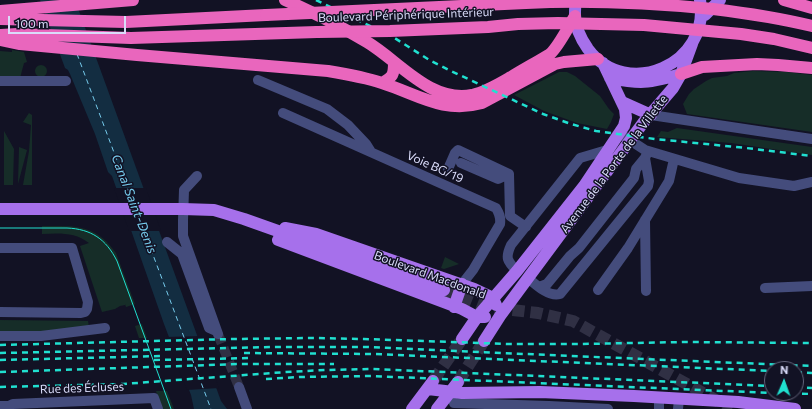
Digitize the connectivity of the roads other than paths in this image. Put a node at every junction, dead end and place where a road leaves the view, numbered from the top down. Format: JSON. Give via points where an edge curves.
{"nodes":[{"id":1,"x":133,"y":0,"type":"edge"},
{"id":2,"x":285,"y":0,"type":"edge"},
{"id":3,"x":576,"y":0,"type":"edge"},
{"id":4,"x":700,"y":0,"type":"edge"},
{"id":5,"x":720,"y":0,"type":"edge"},
{"id":6,"x":784,"y":0,"type":"edge"},
{"id":7,"x":812,"y":8,"type":"edge"},
{"id":8,"x":5,"y":15,"type":"edge"},
{"id":9,"x":575,"y":16,"type":"junction"},
{"id":10,"x":701,"y":18,"type":"junction"},
{"id":11,"x":812,"y":26,"type":"edge"},
{"id":12,"x":0,"y":35,"type":"edge"},
{"id":13,"x":19,"y":39,"type":"junction"},
{"id":14,"x":0,"y":40,"type":"edge"},
{"id":15,"x":692,"y":44,"type":"junction"},
{"id":16,"x":812,"y":48,"type":"edge"},
{"id":17,"x":600,"y":61,"type":"junction"},
{"id":18,"x":394,"y":62,"type":"junction"},
{"id":19,"x":812,"y":68,"type":"edge"},
{"id":20,"x":680,"y":74,"type":"junction"},
{"id":21,"x":610,"y":78,"type":"junction"},
{"id":22,"x":258,"y":80,"type":"dead end"},
{"id":23,"x":0,"y":81,"type":"edge"},
{"id":24,"x":66,"y":81,"type":"dead end"},
{"id":25,"x":382,"y":83,"type":"junction"},
{"id":26,"x":622,"y":102,"type":"junction"},
{"id":27,"x":283,"y":113,"type":"dead end"},
{"id":28,"x":650,"y":115,"type":"junction"},
{"id":29,"x":619,"y":133,"type":"junction"},
{"id":30,"x":812,"y":139,"type":"edge"},
{"id":31,"x":630,"y":141,"type":"junction"},
{"id":32,"x":607,"y":150,"type":"junction"},
{"id":33,"x":371,"y":152,"type":"junction"},
{"id":34,"x":647,"y":155,"type":"junction"},
{"id":35,"x":674,"y":159,"type":"junction"},
{"id":36,"x":461,"y":164,"type":"dead end"},
{"id":37,"x":448,"y":169,"type":"dead end"},
{"id":38,"x":509,"y":174,"type":"junction"},
{"id":39,"x":197,"y":176,"type":"dead end"},
{"id":40,"x":812,"y":182,"type":"edge"},
{"id":41,"x":0,"y":209,"type":"edge"},
{"id":42,"x":183,"y":209,"type":"junction"},
{"id":43,"x":244,"y":219,"type":"junction"},
{"id":44,"x":645,"y":220,"type":"junction"},
{"id":45,"x":526,"y":227,"type":"junction"},
{"id":46,"x":168,"y":242,"type":"dead end"},
{"id":47,"x":0,"y":248,"type":"edge"},
{"id":48,"x":517,"y":271,"type":"junction"},
{"id":49,"x":528,"y":278,"type":"junction"},
{"id":50,"x":462,"y":284,"type":"junction"},
{"id":51,"x":812,"y":286,"type":"edge"},
{"id":52,"x":539,"y":287,"type":"junction"},
{"id":53,"x":765,"y":288,"type":"dead end"},
{"id":54,"x":444,"y":290,"type":"tunnel mouth"},
{"id":55,"x":598,"y":290,"type":"dead end"},
{"id":56,"x":646,"y":291,"type":"dead end"},
{"id":57,"x":493,"y":298,"type":"junction"},
{"id":58,"x":454,"y":307,"type":"junction"},
{"id":59,"x":0,"y":312,"type":"edge"},
{"id":60,"x":500,"y":316,"type":"junction"},
{"id":61,"x":477,"y":317,"type":"junction"},
{"id":62,"x":105,"y":328,"type":"dead end"},
{"id":63,"x":0,"y":336,"type":"edge"},
{"id":64,"x":462,"y":339,"type":"tunnel mouth"},
{"id":65,"x":484,"y":341,"type":"tunnel mouth"},
{"id":66,"x":458,"y":382,"type":"tunnel mouth"},
{"id":67,"x":239,"y":387,"type":"tunnel mouth"},
{"id":68,"x":452,"y":397,"type":"junction"},
{"id":69,"x":659,"y":404,"type":"edge"},
{"id":70,"x":679,"y":404,"type":"edge"},
{"id":71,"x":100,"y":405,"type":"edge"},
{"id":72,"x":0,"y":406,"type":"edge"},
{"id":73,"x":738,"y":406,"type":"edge"},
{"id":74,"x":158,"y":409,"type":"edge"},
{"id":75,"x":247,"y":409,"type":"edge"},
{"id":76,"x":412,"y":409,"type":"edge"},
{"id":77,"x":438,"y":409,"type":"edge"},
{"id":78,"x":608,"y":409,"type":"edge"},
{"id":79,"x":795,"y":409,"type":"edge"}],
"edges":[{"from":1,"to":8,"type":"highway"},
{"from":2,"to":18,"type":"highway","via":[[362,39]]},
{"from":3,"to":9,"type":"main road"},
{"from":4,"to":10,"type":"main road"},
{"from":5,"to":10,"type":"main road"},
{"from":6,"to":7,"type":"highway"},
{"from":8,"to":11,"type":"highway","bridge":true,"via":[[126,22],[526,3],[599,2],[685,6],[770,17]]},
{"from":9,"to":17,"type":"main road","via":[[576,26],[584,44]]},
{"from":9,"to":18,"type":"highway","via":[[554,51],[479,93],[466,96],[436,91]]},
{"from":10,"to":15,"type":"main road","name":"Avenue de la Porte de la Villette"},
{"from":12,"to":13,"type":"highway","name":"Boulevard Périphérique Intérieur"},
{"from":13,"to":14,"type":"highway"},
{"from":13,"to":16,"type":"highway","name":"Boulevard Périphérique Intérieur","bridge":true,"via":[[390,31],[518,24],[602,23],[741,34]]},
{"from":13,"to":25,"type":"highway","via":[[137,55],[321,70]]},
{"from":15,"to":17,"type":"main road","via":[[670,65],[641,74],[621,72]]},
{"from":15,"to":20,"type":"main road","name":"Avenue de la Porte de la Villette"},
{"from":17,"to":21,"type":"main road","name":"Avenue de la Porte de la Villette"},
{"from":17,"to":25,"type":"highway","via":[[555,64],[487,101],[465,106],[432,102]]},
{"from":18,"to":25,"type":"highway","via":[[394,74]]},
{"from":19,"to":20,"type":"highway","via":[[757,64],[702,67]]},
{"from":20,"to":21,"type":"main road","via":[[641,82]]},
{"from":20,"to":28,"type":"main road","name":"Avenue de la Porte de la Villette","via":[[673,88]]},
{"from":21,"to":26,"type":"main road","name":"Avenue de la Porte de la Villette"},
{"from":22,"to":33,"type":"street","via":[[327,109],[348,125]]},
{"from":23,"to":24,"type":"street"},
{"from":26,"to":28,"type":"main road"},
{"from":26,"to":29,"type":"main road","name":"Avenue de la Porte de la Villette","via":[[626,118]]},
{"from":27,"to":33,"type":"street","name":"Voie BG/19"},
{"from":28,"to":30,"type":"street"},
{"from":28,"to":31,"type":"main road","name":"Avenue de la Porte de la Villette"},
{"from":29,"to":31,"type":"street"},
{"from":29,"to":32,"type":"main road","name":"Avenue de la Porte de la Villette"},
{"from":31,"to":34,"type":"street"},
{"from":31,"to":49,"type":"main road","name":"Avenue de la Porte de la Villette"},
{"from":32,"to":45,"type":"street","name":"Avenue de la Porte de la Villette","via":[[580,158]]},
{"from":32,"to":48,"type":"main road","name":"Avenue de la Porte de la Villette","via":[[584,186]]},
{"from":33,"to":50,"type":"street","name":"Voie BG/19","via":[[496,208],[500,214],[500,224]]},
{"from":34,"to":35,"type":"street"},
{"from":34,"to":52,"type":"street","via":[[636,169],[634,178],[579,248],[547,284]]},
{"from":34,"to":52,"type":"street","name":"Avenue de la Porte de la Villette","via":[[648,186],[560,294],[547,292]]},
{"from":35,"to":40,"type":"street","via":[[739,178],[794,186]]},
{"from":35,"to":44,"type":"street","via":[[669,181]]},
{"from":36,"to":38,"type":"street","via":[[498,179]]},
{"from":37,"to":38,"type":"street","via":[[458,150]]},
{"from":38,"to":45,"type":"street","via":[[510,216]]},
{"from":39,"to":42,"type":"street","via":[[184,190]]},
{"from":41,"to":42,"type":"main road","name":"Boulevard Macdonald"},
{"from":42,"to":43,"type":"main road","name":"Boulevard Macdonald","via":[[214,210]]},
{"from":42,"to":46,"type":"street","via":[[183,236],[218,333],[209,328],[182,254]]},
{"from":43,"to":50,"type":"main road","name":"Boulevard Macdonald","via":[[316,234]]},
{"from":43,"to":54,"type":"main road","name":"Boulevard Macdonald"},
{"from":43,"to":58,"type":"main road","name":"Boulevard Macdonald","via":[[267,236]]},
{"from":44,"to":55,"type":"street"},
{"from":44,"to":56,"type":"street"},
{"from":45,"to":48,"type":"street","name":"Avenue de la Porte de la Villette","via":[[508,251],[507,258]]},
{"from":47,"to":59,"type":"street","via":[[72,248],[88,302],[87,309],[81,313]]},
{"from":48,"to":49,"type":"main road"},
{"from":48,"to":57,"type":"main road","name":"Avenue de la Porte de la Villette"},
{"from":49,"to":52,"type":"street","name":"Avenue de la Porte de la Villette"},
{"from":49,"to":60,"type":"main road","name":"Avenue de la Porte de la Villette"},
{"from":50,"to":57,"type":"main road","name":"Boulevard Macdonald"},
{"from":50,"to":58,"type":"main road"},
{"from":51,"to":53,"type":"street"},
{"from":57,"to":60,"type":"main road","name":"Boulevard Macdonald"},
{"from":57,"to":61,"type":"main road","name":"Avenue de la Porte de la Villette"},
{"from":58,"to":61,"type":"main road","name":"Boulevard Macdonald"},
{"from":60,"to":61,"type":"main road","name":"Boulevard Macdonald"},
{"from":60,"to":65,"type":"main road","name":"Avenue de la Porte de la Villette"},
{"from":61,"to":64,"type":"main road","name":"Avenue de la Porte de la Villette"},
{"from":62,"to":63,"type":"street","via":[[41,336]]},
{"from":66,"to":68,"type":"main road"},
{"from":67,"to":75,"type":"street"},
{"from":68,"to":69,"type":"main road","via":[[473,393],[540,392]]},
{"from":68,"to":76,"type":"main road","via":[[430,385]]},
{"from":68,"to":77,"type":"main road"},
{"from":68,"to":78,"type":"street"},
{"from":69,"to":70,"type":"main road"},
{"from":70,"to":73,"type":"main road"},
{"from":71,"to":72,"type":"street","name":"Rue des Écluses"},
{"from":71,"to":74,"type":"street","name":"Rue des Écluses","via":[[154,398]]},
{"from":73,"to":79,"type":"main road"}]}
